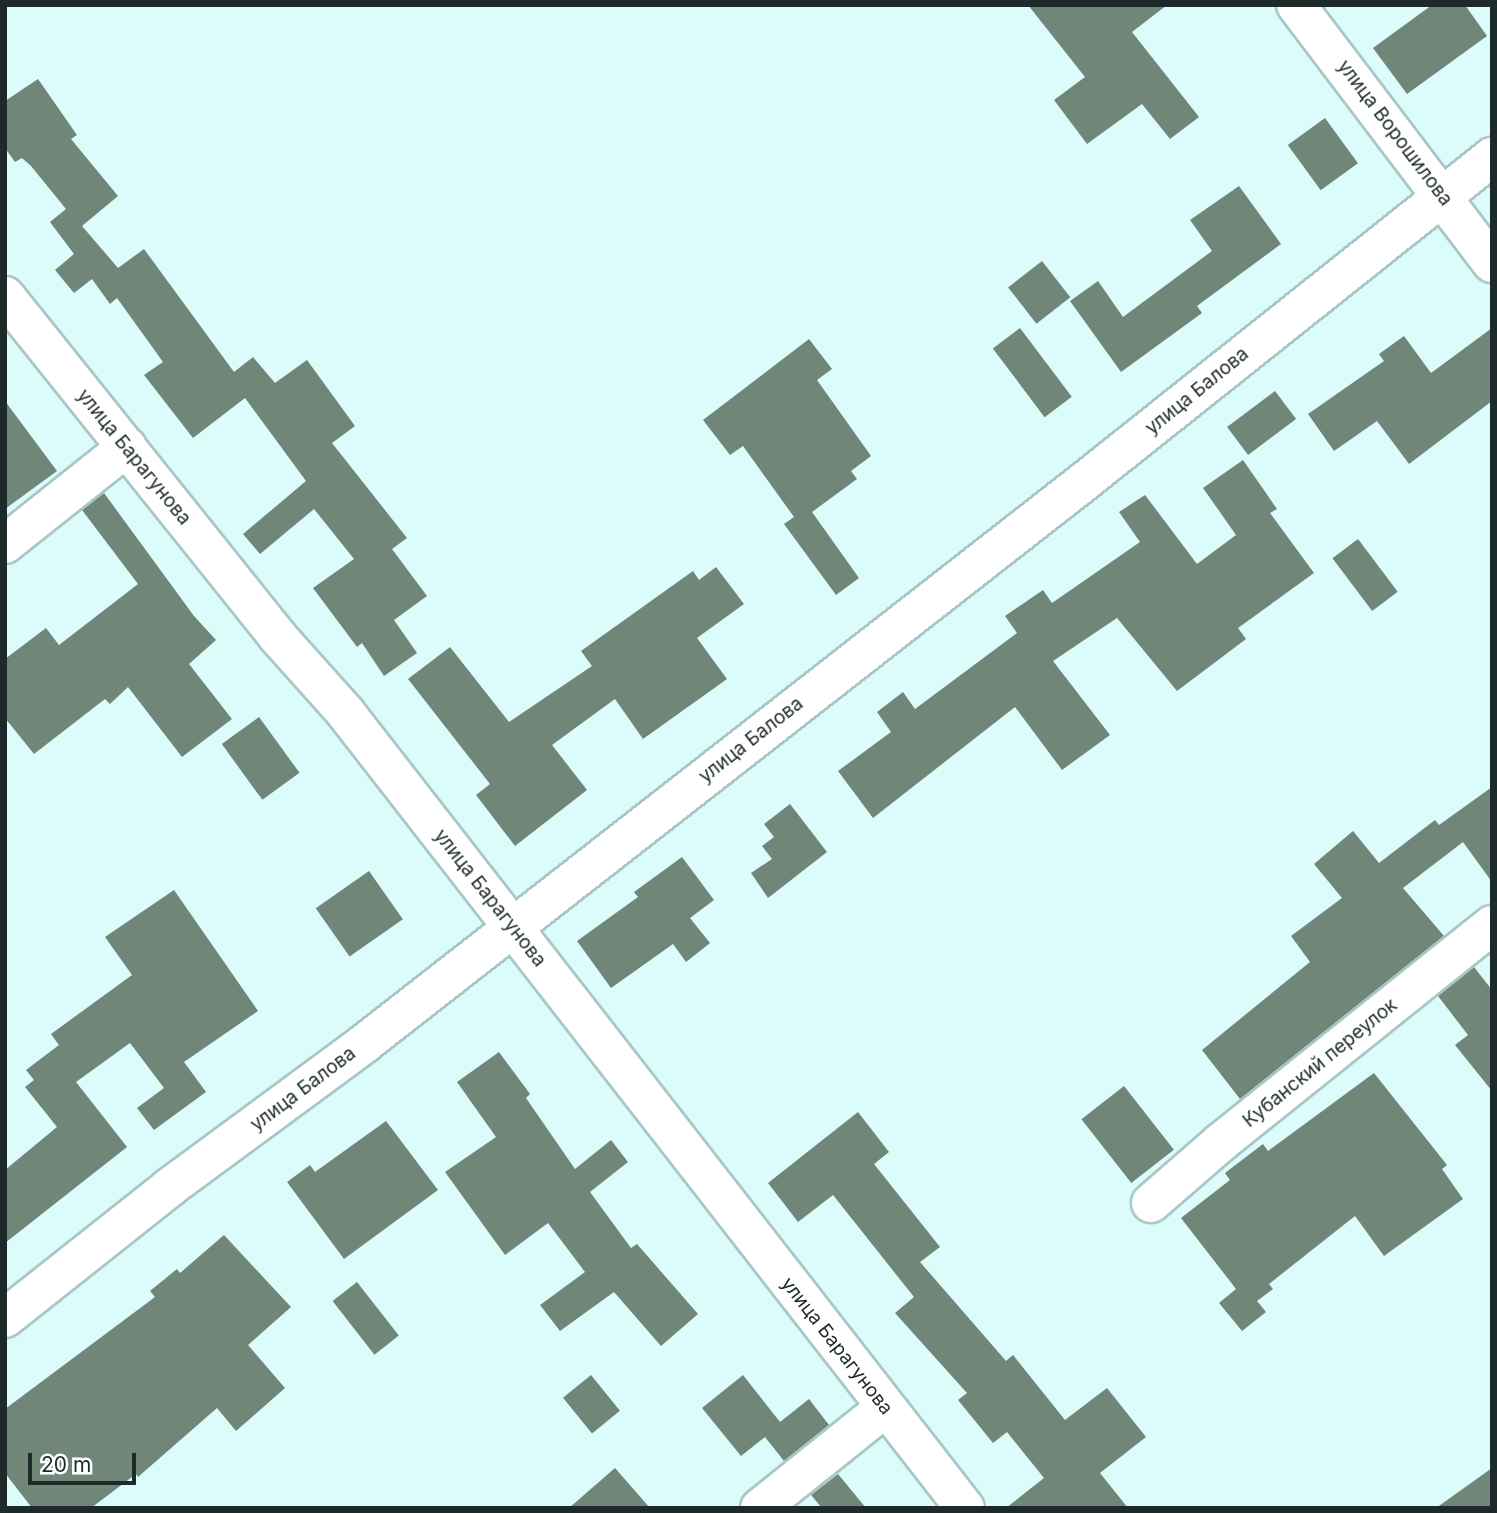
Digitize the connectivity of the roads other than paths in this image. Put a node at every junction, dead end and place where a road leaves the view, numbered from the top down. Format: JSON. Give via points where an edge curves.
{"nodes":[{"id":1,"x":1296,"y":5,"type":"edge"},
{"id":2,"x":1492,"y":157,"type":"edge"},
{"id":3,"x":1442,"y":196,"type":"junction"},
{"id":4,"x":1492,"y":262,"type":"edge"},
{"id":5,"x":5,"y":296,"type":"edge"},
{"id":6,"x":127,"y":447,"type":"junction"},
{"id":7,"x":5,"y":544,"type":"edge"},
{"id":8,"x":513,"y":925,"type":"junction"},
{"id":9,"x":1492,"y":925,"type":"edge"},
{"id":10,"x":1151,"y":1203,"type":"dead end"},
{"id":11,"x":5,"y":1318,"type":"edge"},
{"id":12,"x":885,"y":1408,"type":"junction"},
{"id":13,"x":760,"y":1508,"type":"edge"},
{"id":14,"x":965,"y":1508,"type":"edge"}],
"edges":[{"from":1,"to":3,"type":"street","name":"улица Ворошилова"},
{"from":2,"to":3,"type":"street","name":"улица Балова"},
{"from":3,"to":4,"type":"street","name":"улица Ворошилова"},
{"from":3,"to":8,"type":"street","name":"улица Балова","via":[[1076,488]]},
{"from":5,"to":6,"type":"street","name":"улица Барагунова"},
{"from":6,"to":7,"type":"street"},
{"from":6,"to":8,"type":"street","name":"улица Барагунова"},
{"from":8,"to":11,"type":"street","name":"улица Балова"},
{"from":8,"to":12,"type":"street","name":"улица Барагунова"},
{"from":9,"to":10,"type":"street","name":"Кубанский переулок"},
{"from":12,"to":13,"type":"street"},
{"from":12,"to":14,"type":"street","name":"улица Барагунова"}]}
